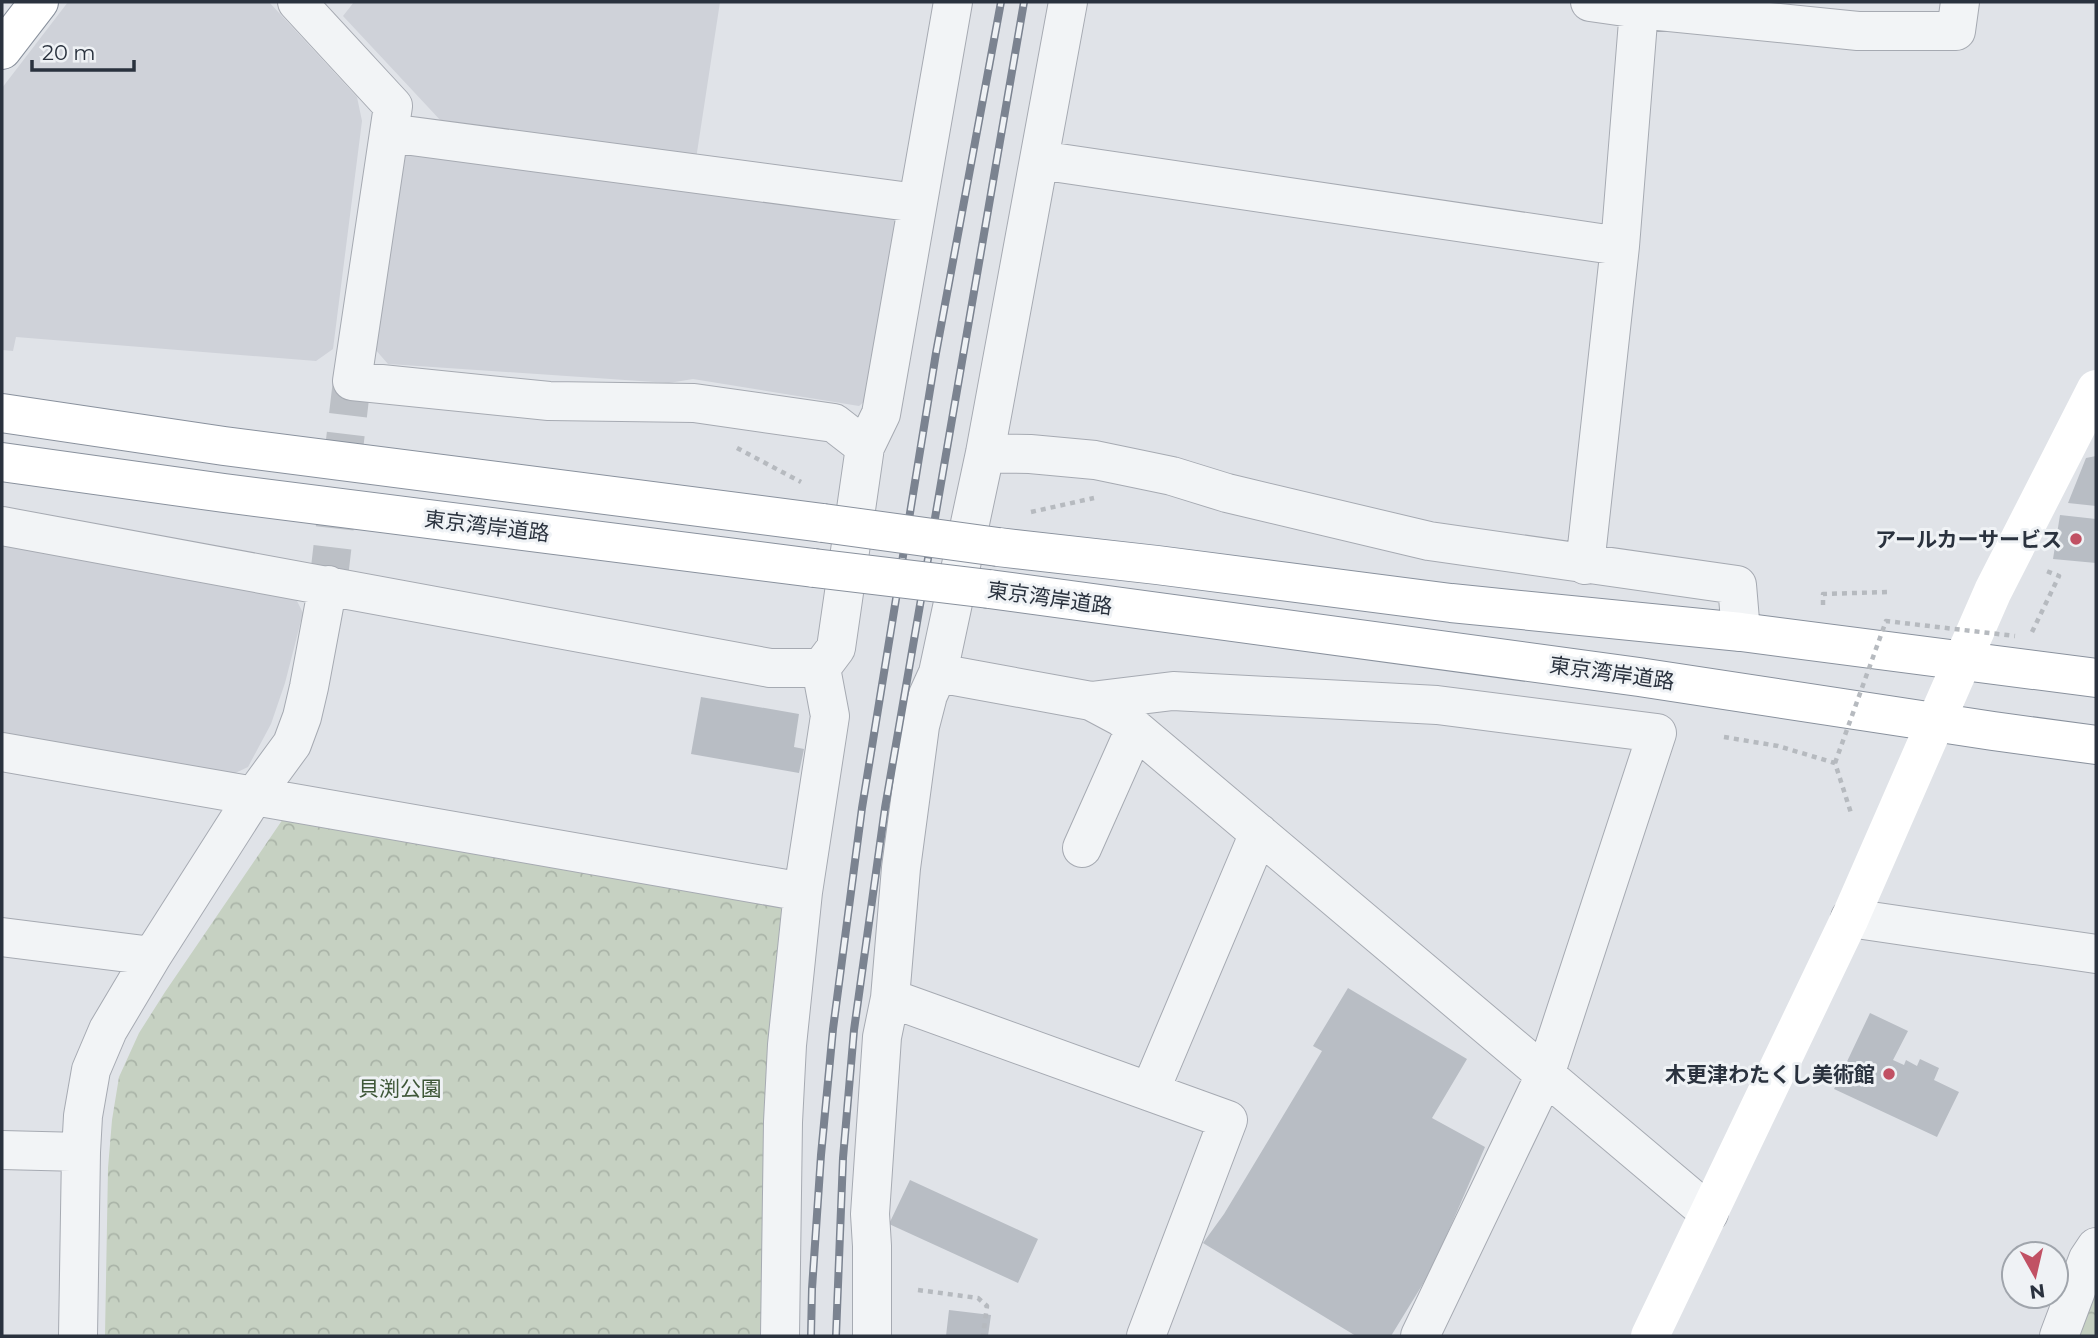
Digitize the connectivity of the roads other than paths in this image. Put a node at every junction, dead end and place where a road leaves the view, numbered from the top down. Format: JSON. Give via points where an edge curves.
{"nodes":[{"id":1,"x":39,"y":2,"type":"edge"},
{"id":2,"x":953,"y":2,"type":"edge"},
{"id":3,"x":1068,"y":2,"type":"edge"},
{"id":4,"x":1590,"y":2,"type":"edge"},
{"id":5,"x":1960,"y":2,"type":"edge"},
{"id":6,"x":314,"y":8,"type":"edge"},
{"id":7,"x":1639,"y":9,"type":"junction"},
{"id":8,"x":2,"y":50,"type":"edge"},
{"id":9,"x":389,"y":133,"type":"junction"},
{"id":10,"x":1039,"y":160,"type":"junction"},
{"id":11,"x":917,"y":203,"type":"junction"},
{"id":12,"x":1620,"y":246,"type":"junction"},
{"id":13,"x":2094,"y":397,"type":"edge"},
{"id":14,"x":2,"y":413,"type":"edge"},
{"id":15,"x":865,"y":447,"type":"junction"},
{"id":16,"x":985,"y":453,"type":"junction"},
{"id":17,"x":2,"y":462,"type":"edge"},
{"id":18,"x":2,"y":526,"type":"edge"},
{"id":19,"x":1585,"y":565,"type":"junction"},
{"id":20,"x":328,"y":585,"type":"junction"},
{"id":21,"x":1741,"y":632,"type":"junction"},
{"id":22,"x":1962,"y":661,"type":"junction"},
{"id":23,"x":821,"y":668,"type":"junction"},
{"id":24,"x":938,"y":673,"type":"junction"},
{"id":25,"x":2096,"y":678,"type":"edge"},
{"id":26,"x":1091,"y":701,"type":"junction"},
{"id":27,"x":1936,"y":722,"type":"junction"},
{"id":28,"x":1135,"y":729,"type":"junction"},
{"id":29,"x":2096,"y":745,"type":"edge"},
{"id":30,"x":2,"y":752,"type":"edge"},
{"id":31,"x":254,"y":796,"type":"junction"},
{"id":32,"x":1259,"y":833,"type":"junction"},
{"id":33,"x":1082,"y":848,"type":"dead end"},
{"id":34,"x":803,"y":892,"type":"junction"},
{"id":35,"x":1850,"y":918,"type":"junction"},
{"id":36,"x":2,"y":937,"type":"edge"},
{"id":37,"x":2096,"y":954,"type":"edge"},
{"id":38,"x":152,"y":956,"type":"junction"},
{"id":39,"x":890,"y":998,"type":"junction"},
{"id":40,"x":1545,"y":1075,"type":"junction"},
{"id":41,"x":1150,"y":1091,"type":"junction"},
{"id":42,"x":2,"y":1150,"type":"edge"},
{"id":43,"x":81,"y":1152,"type":"junction"},
{"id":44,"x":1709,"y":1213,"type":"junction"},
{"id":45,"x":2096,"y":1247,"type":"edge"},
{"id":46,"x":78,"y":1336,"type":"edge"},
{"id":47,"x":780,"y":1336,"type":"edge"},
{"id":48,"x":872,"y":1336,"type":"edge"},
{"id":49,"x":1146,"y":1336,"type":"edge"},
{"id":50,"x":1420,"y":1336,"type":"edge"},
{"id":51,"x":1650,"y":1336,"type":"edge"},
{"id":52,"x":2059,"y":1336,"type":"edge"}],
"edges":[{"from":1,"to":8,"type":"main road"},
{"from":2,"to":11,"type":"street"},
{"from":3,"to":10,"type":"street"},
{"from":4,"to":7,"type":"street"},
{"from":5,"to":7,"type":"street","via":[[1956,31],[1858,31]]},
{"from":6,"to":9,"type":"street","via":[[393,106]]},
{"from":7,"to":12,"type":"street"},
{"from":9,"to":11,"type":"street"},
{"from":9,"to":15,"type":"street","via":[[352,381],[550,401],[694,403],[834,423]]},
{"from":10,"to":12,"type":"street"},
{"from":10,"to":16,"type":"street"},
{"from":11,"to":15,"type":"street","via":[[881,414]]},
{"from":12,"to":19,"type":"street"},
{"from":13,"to":22,"type":"main road","via":[[1993,591]]},
{"from":14,"to":21,"type":"main road","name":"東京湾岸道路","bridge":true,"via":[[998,547],[1451,603]]},
{"from":15,"to":23,"type":"street","via":[[836,648]]},
{"from":16,"to":19,"type":"street","via":[[1095,460],[1429,541]]},
{"from":16,"to":24,"type":"street"},
{"from":17,"to":27,"type":"main road","name":"東京湾岸道路","bridge":true,"via":[[989,589]]},
{"from":18,"to":20,"type":"street"},
{"from":19,"to":21,"type":"street","via":[[1737,585]]},
{"from":20,"to":23,"type":"street","via":[[769,668]]},
{"from":20,"to":31,"type":"street","via":[[302,717],[292,744]]},
{"from":21,"to":22,"type":"main road","name":"東京湾岸道路"},
{"from":22,"to":25,"type":"main road","name":"東京湾岸道路"},
{"from":22,"to":27,"type":"main road"},
{"from":23,"to":34,"type":"street","via":[[830,716]]},
{"from":24,"to":26,"type":"street"},
{"from":24,"to":39,"type":"street","via":[[920,726]]},
{"from":26,"to":28,"type":"street"},
{"from":26,"to":40,"type":"street","via":[[1173,691],[1409,703],[1657,733]]},
{"from":27,"to":29,"type":"main road","name":"東京湾岸道路"},
{"from":27,"to":35,"type":"main road"},
{"from":28,"to":32,"type":"street"},
{"from":28,"to":33,"type":"street"},
{"from":30,"to":31,"type":"street"},
{"from":31,"to":34,"type":"street"},
{"from":31,"to":38,"type":"street"},
{"from":32,"to":40,"type":"street"},
{"from":32,"to":41,"type":"street"},
{"from":34,"to":47,"type":"street","via":[[783,1122]]},
{"from":35,"to":37,"type":"street"},
{"from":35,"to":44,"type":"main road"},
{"from":36,"to":38,"type":"street"},
{"from":38,"to":43,"type":"street","via":[[108,1030],[91,1070]]},
{"from":39,"to":41,"type":"street"},
{"from":39,"to":48,"type":"street","via":[[882,1037],[870,1214]]},
{"from":40,"to":44,"type":"street"},
{"from":40,"to":50,"type":"street"},
{"from":41,"to":49,"type":"street","via":[[1228,1120]]},
{"from":42,"to":43,"type":"street"},
{"from":43,"to":46,"type":"street"},
{"from":44,"to":51,"type":"main road"},
{"from":45,"to":52,"type":"street"}]}
